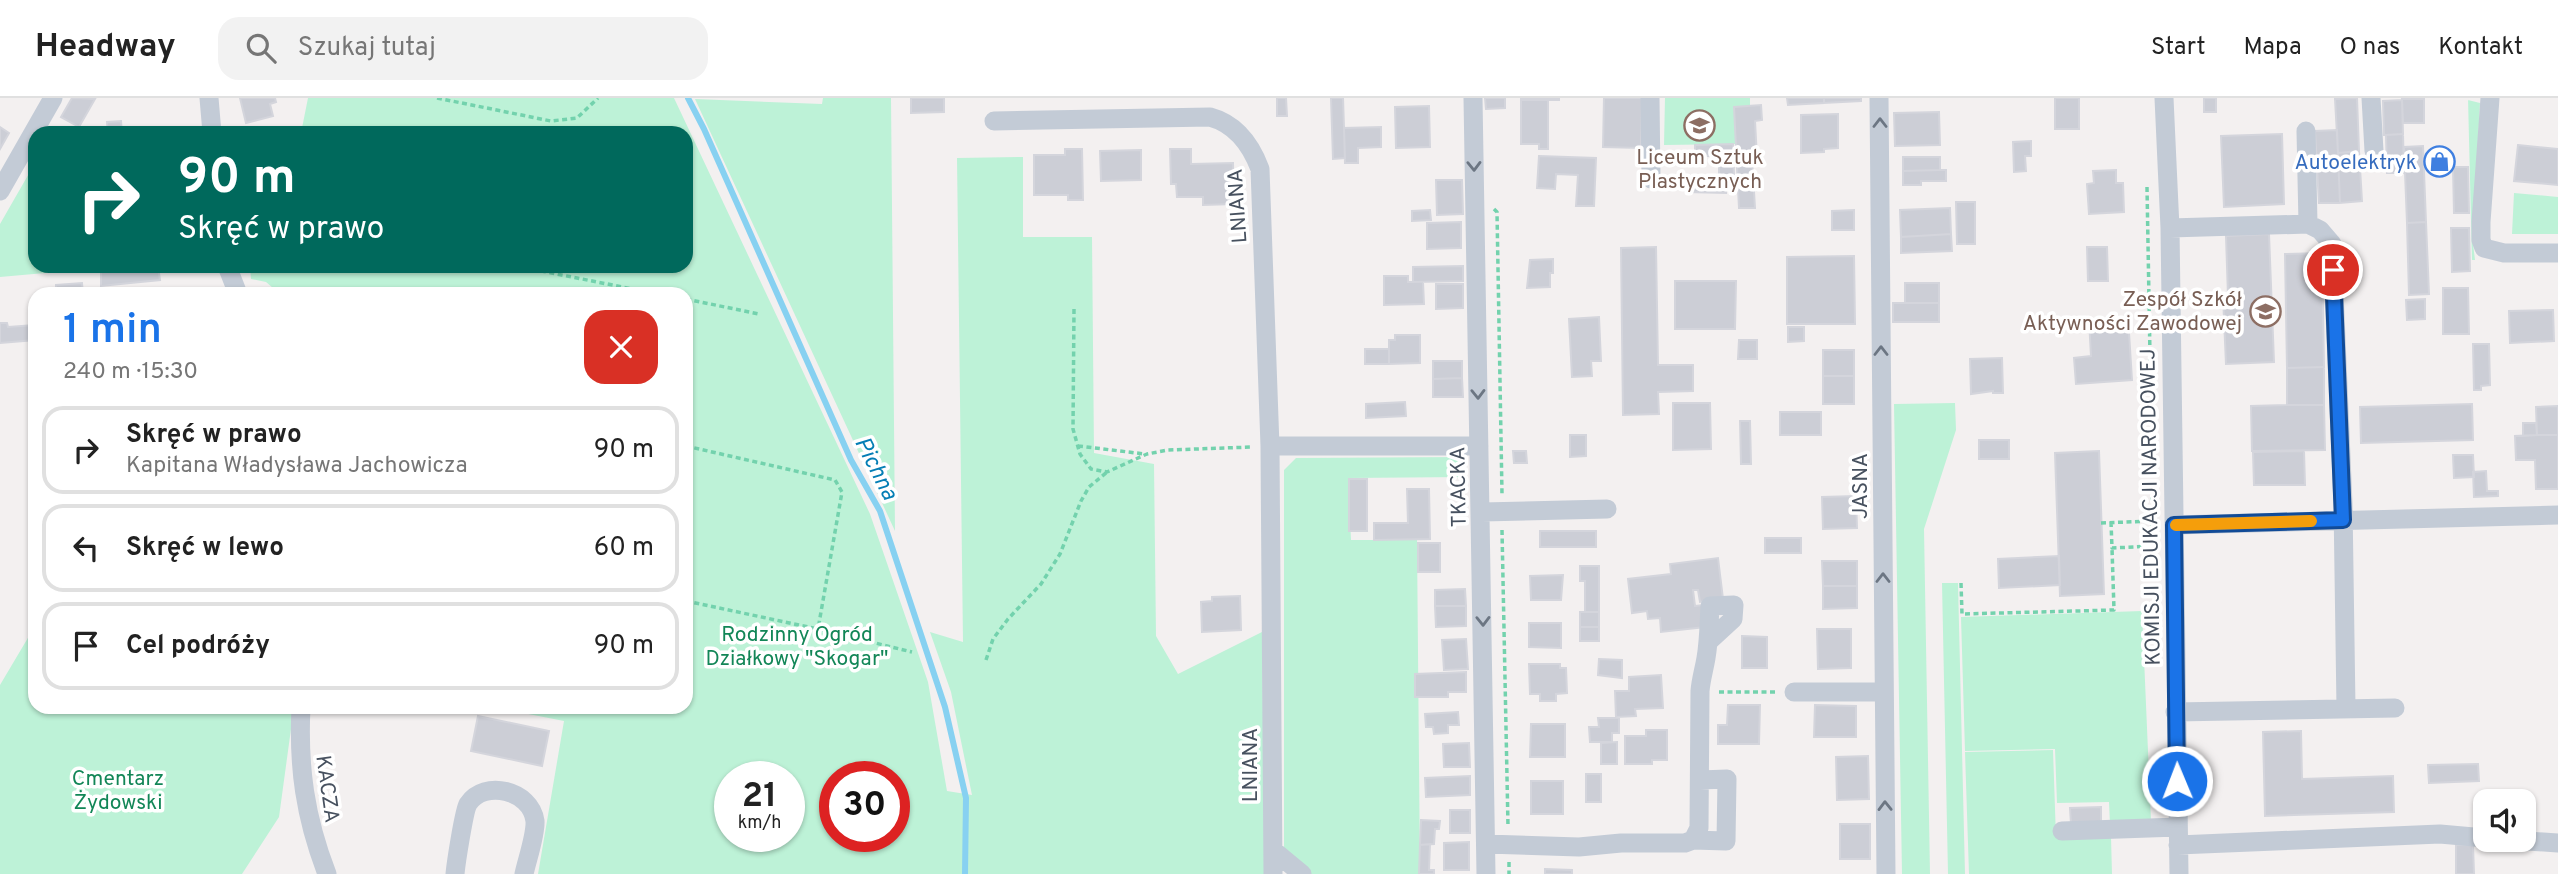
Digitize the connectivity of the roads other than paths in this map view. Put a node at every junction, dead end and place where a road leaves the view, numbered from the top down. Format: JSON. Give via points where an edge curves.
{"nodes":[{"id":1,"x":52,"y":98,"type":"edge"},
{"id":2,"x":209,"y":98,"type":"edge"},
{"id":3,"x":1473,"y":98,"type":"edge"},
{"id":4,"x":1650,"y":98,"type":"edge"},
{"id":5,"x":1879,"y":98,"type":"edge"},
{"id":6,"x":2164,"y":98,"type":"edge"},
{"id":7,"x":2371,"y":98,"type":"edge"},
{"id":8,"x":2490,"y":98,"type":"edge"},
{"id":9,"x":994,"y":121,"type":"dead end"},
{"id":10,"x":36,"y":126,"type":"edge"},
{"id":11,"x":211,"y":126,"type":"edge"},
{"id":12,"x":2306,"y":131,"type":"dead end"},
{"id":13,"x":28,"y":141,"type":"edge"},
{"id":14,"x":2374,"y":152,"type":"dead end"},
{"id":15,"x":1651,"y":179,"type":"dead end"},
{"id":16,"x":0,"y":191,"type":"edge"},
{"id":17,"x":2308,"y":224,"type":"junction"},
{"id":18,"x":2170,"y":228,"type":"junction"},
{"id":19,"x":2558,"y":253,"type":"edge"},
{"id":20,"x":1270,"y":446,"type":"junction"},
{"id":21,"x":1479,"y":446,"type":"junction"},
{"id":22,"x":1607,"y":509,"type":"dead end"},
{"id":23,"x":1482,"y":512,"type":"junction"},
{"id":24,"x":2558,"y":514,"type":"edge"},
{"id":25,"x":2343,"y":520,"type":"junction"},
{"id":26,"x":2174,"y":525,"type":"junction"},
{"id":27,"x":1708,"y":642,"type":"dead end"},
{"id":28,"x":1794,"y":691,"type":"road end"},
{"id":29,"x":1884,"y":692,"type":"junction"},
{"id":30,"x":2346,"y":708,"type":"junction"},
{"id":31,"x":2395,"y":708,"type":"dead end"},
{"id":32,"x":2175,"y":712,"type":"junction"},
{"id":33,"x":301,"y":714,"type":"edge"},
{"id":34,"x":1700,"y":780,"type":"junction"},
{"id":35,"x":2062,"y":831,"type":"dead end"},
{"id":36,"x":2178,"y":836,"type":"junction"},
{"id":37,"x":2473,"y":837,"type":"edge"},
{"id":38,"x":1693,"y":840,"type":"junction"},
{"id":39,"x":2536,"y":842,"type":"edge"},
{"id":40,"x":1486,"y":844,"type":"junction"},
{"id":41,"x":2558,"y":844,"type":"edge"},
{"id":42,"x":1273,"y":850,"type":"junction"},
{"id":43,"x":327,"y":874,"type":"edge"},
{"id":44,"x":455,"y":874,"type":"edge"},
{"id":45,"x":524,"y":874,"type":"edge"},
{"id":46,"x":1273,"y":874,"type":"edge"},
{"id":47,"x":1302,"y":874,"type":"edge"},
{"id":48,"x":1486,"y":874,"type":"edge"},
{"id":49,"x":1886,"y":874,"type":"edge"},
{"id":50,"x":2179,"y":874,"type":"edge"}],
"edges":[{"from":1,"to":10,"type":"street"},
{"from":2,"to":11,"type":"street"},
{"from":3,"to":21,"type":"street","name":"TKACKA","one_way":true},
{"from":4,"to":15,"type":"street"},
{"from":29,"to":5,"type":"street","name":"JASNA","one_way":true},
{"from":6,"to":18,"type":"street","name":"KOMISJI EDUKACJI NARODOWEJ"},
{"from":7,"to":14,"type":"street"},
{"from":8,"to":19,"type":"street","via":[[2481,222],[2484,248],[2504,253]]},
{"from":9,"to":20,"type":"street","name":"LNIANA","via":[[1210,117],[1222,120],[1248,144],[1260,169]]},
{"from":12,"to":17,"type":"street"},
{"from":13,"to":16,"type":"street"},
{"from":17,"to":18,"type":"street"},
{"from":17,"to":25,"type":"street","via":[[2332,244]]},
{"from":18,"to":26,"type":"street","name":"KOMISJI EDUKACJI NARODOWEJ"},
{"from":20,"to":21,"type":"street"},
{"from":20,"to":42,"type":"street","name":"LNIANA"},
{"from":21,"to":23,"type":"street","name":"TKACKA"},
{"from":22,"to":23,"type":"street"},
{"from":23,"to":40,"type":"street","name":"TKACKA","one_way":true},
{"from":24,"to":25,"type":"street"},
{"from":25,"to":26,"type":"street"},
{"from":25,"to":30,"type":"street"},
{"from":26,"to":32,"type":"street","name":"KOMISJI EDUKACJI NARODOWEJ"},
{"from":27,"to":34,"type":"street"},
{"from":28,"to":29,"type":"street"},
{"from":49,"to":29,"type":"street","name":"JASNA","one_way":true},
{"from":30,"to":31,"type":"street"},
{"from":30,"to":32,"type":"street"},
{"from":32,"to":36,"type":"street","name":"KOMISJI EDUKACJI NARODOWEJ"},
{"from":33,"to":43,"type":"street","name":"KACZA","via":[[302,783],[313,837]]},
{"from":34,"to":38,"type":"street","via":[[1699,828]]},
{"from":34,"to":38,"type":"street","via":[[1727,779],[1727,841]]},
{"from":35,"to":36,"type":"street"},
{"from":36,"to":37,"type":"street"},
{"from":36,"to":50,"type":"street","name":"KOMISJI EDUKACJI NARODOWEJ"},
{"from":38,"to":40,"type":"street","via":[[1578,847]]},
{"from":39,"to":41,"type":"street"},
{"from":40,"to":48,"type":"street","name":"TKACKA"},
{"from":42,"to":46,"type":"street","name":"LNIANA"},
{"from":42,"to":47,"type":"street"},
{"from":44,"to":45,"type":"street","via":[[467,805],[481,794],[505,790],[524,798],[535,822]]}]}
